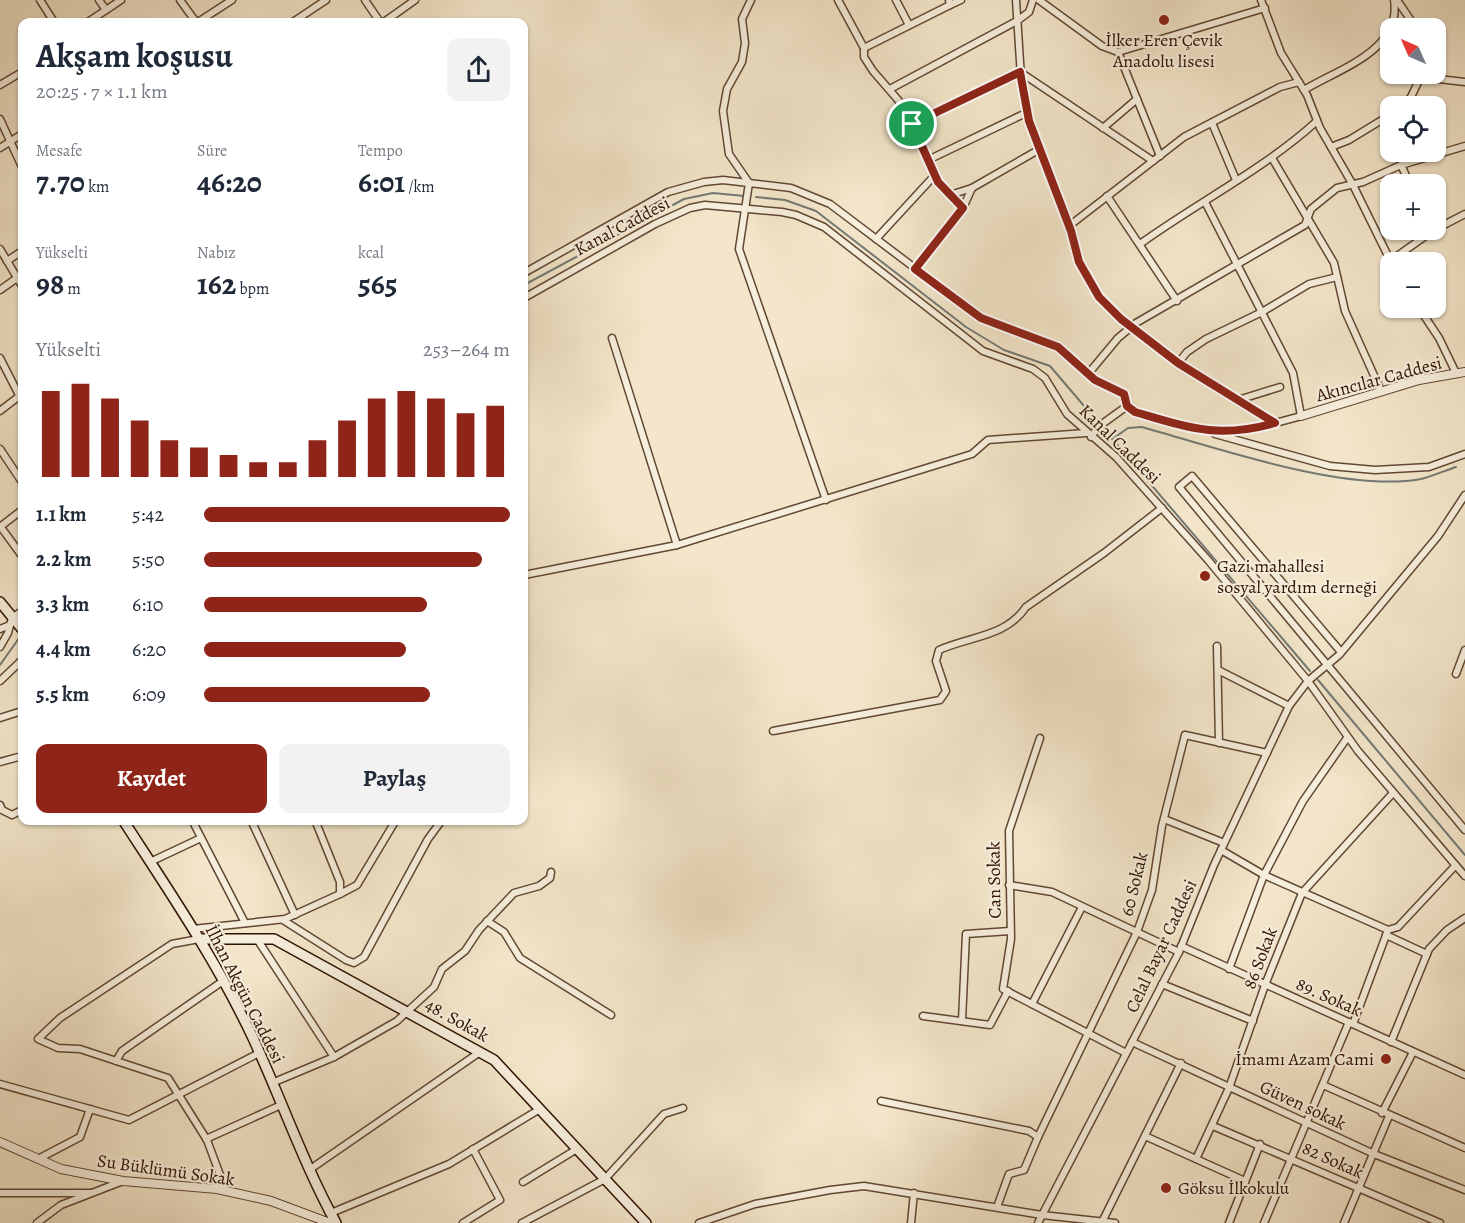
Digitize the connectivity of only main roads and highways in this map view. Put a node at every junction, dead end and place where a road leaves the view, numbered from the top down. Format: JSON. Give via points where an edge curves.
{"nodes":[{"id":1,"x":0,"y":602,"type":"edge"},
{"id":2,"x":15,"y":624,"type":"edge"},
{"id":3,"x":126,"y":825,"type":"edge"},
{"id":4,"x":199,"y":939,"type":"junction"},
{"id":5,"x":330,"y":1218,"type":"edge"},
{"id":6,"x":336,"y":1223,"type":"edge"},
{"id":7,"x":646,"y":1223,"type":"edge"}],
"edges":[{"from":1,"to":2,"type":"main road"},
{"from":3,"to":4,"type":"main road","name":"İlhan Akgün Caddesi"},
{"from":4,"to":5,"type":"main road","name":"İlhan Akgün Caddesi","via":[[259,1053]]},
{"from":4,"to":7,"type":"main road","name":"48. Sokak","via":[[274,939],[494,1060]]},
{"from":5,"to":6,"type":"main road","name":"İlhan Akgün Caddesi"}]}
